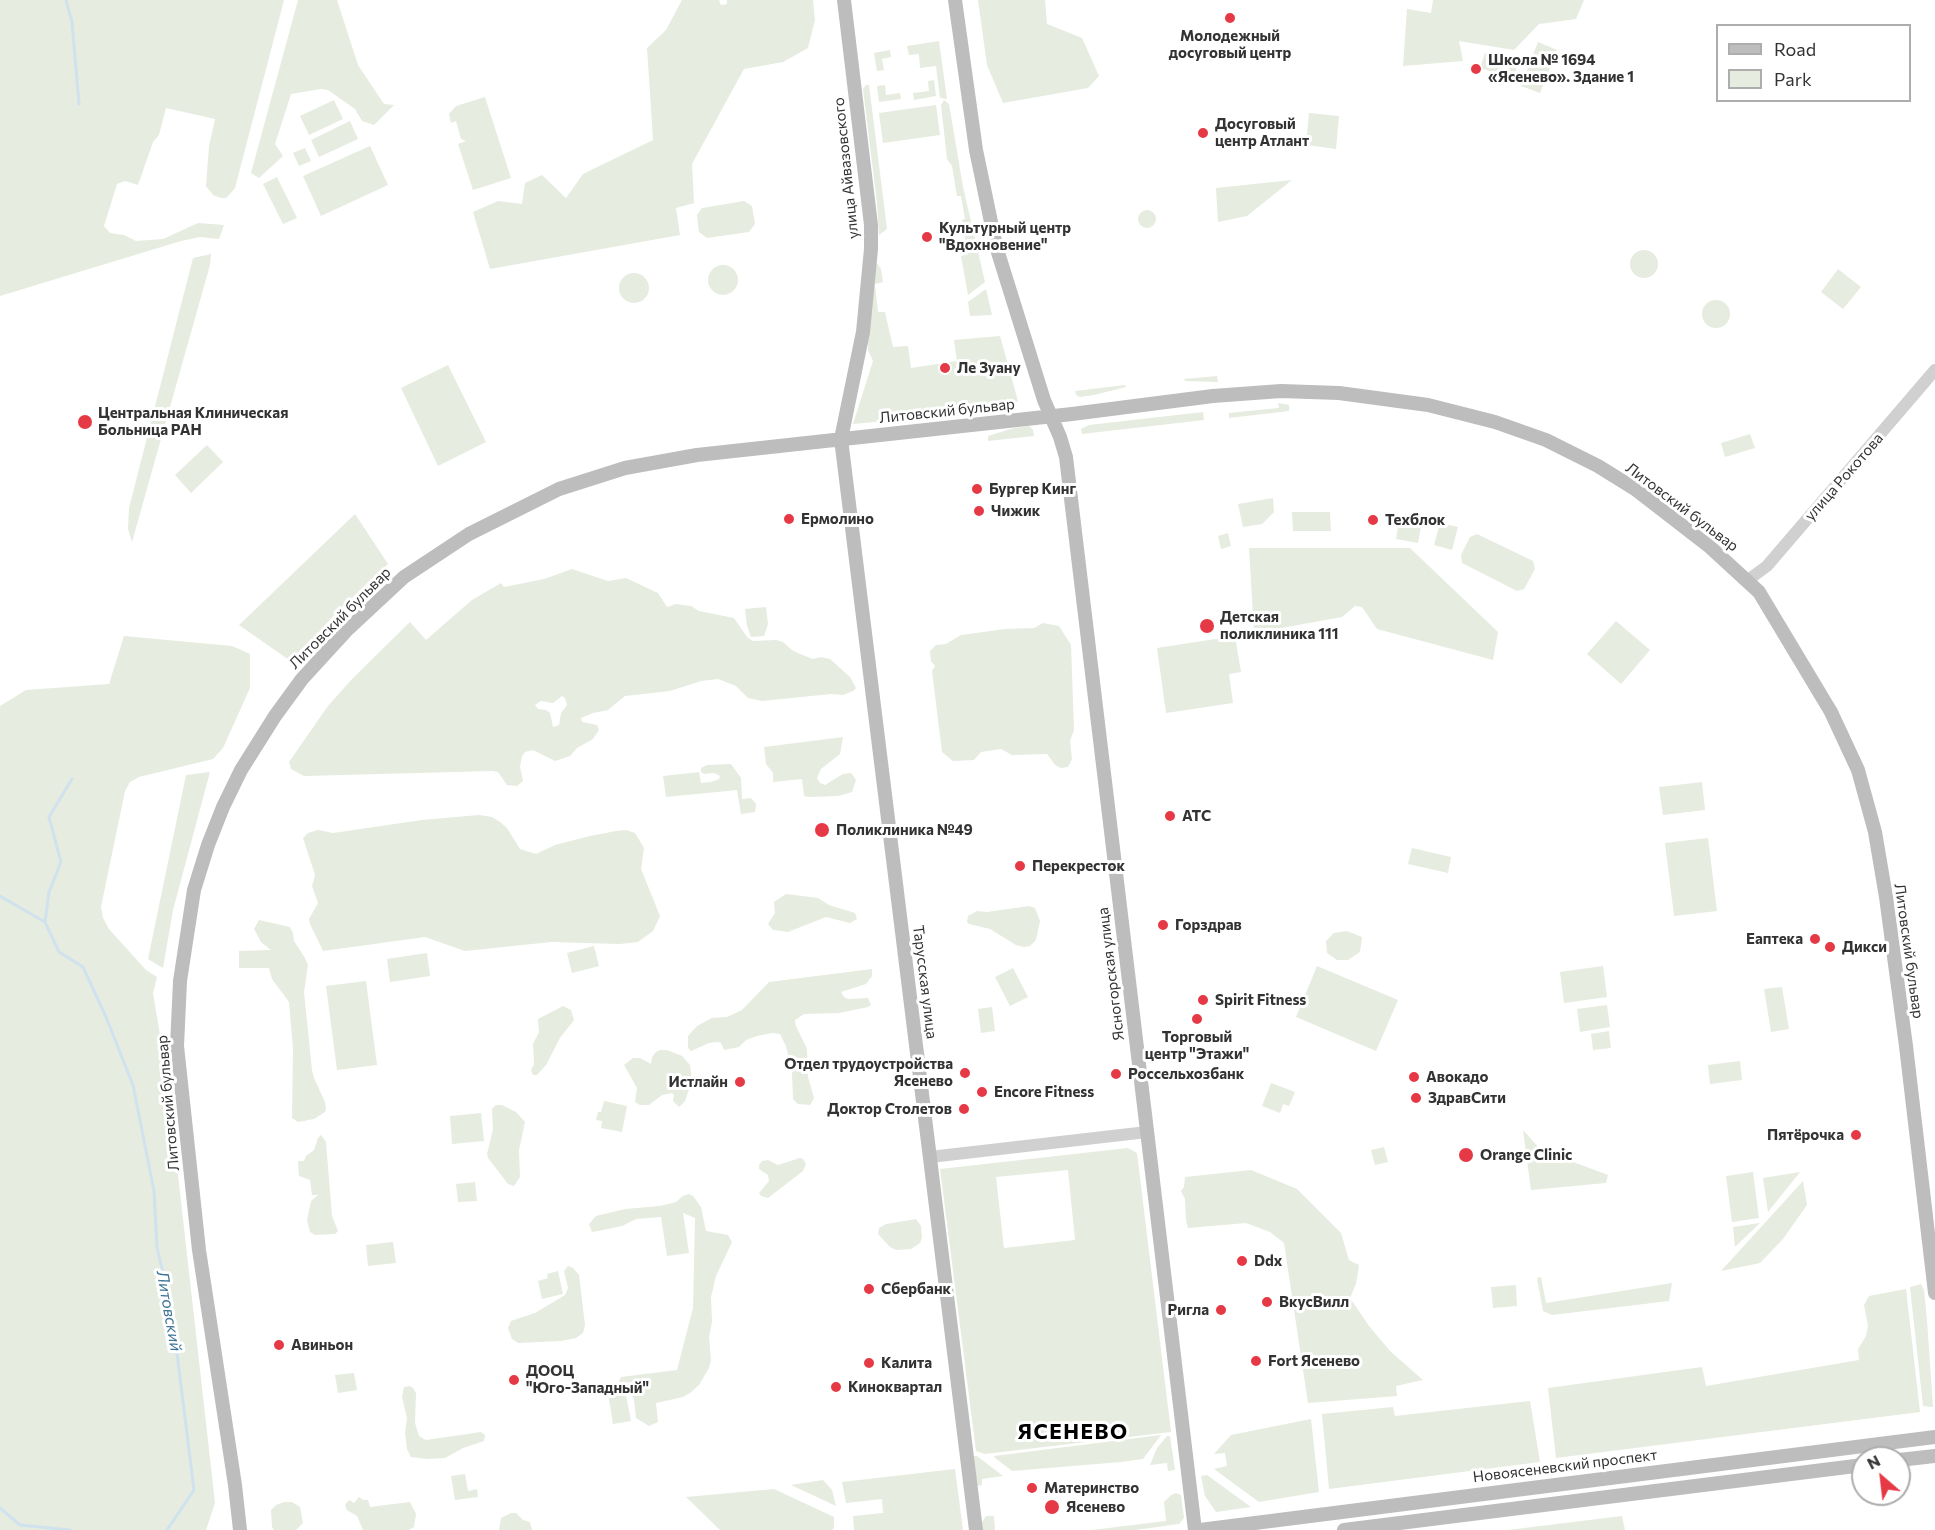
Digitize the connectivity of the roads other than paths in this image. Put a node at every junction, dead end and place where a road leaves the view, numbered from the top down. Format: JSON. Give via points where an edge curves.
{"nodes":[{"id":1,"x":844,"y":0,"type":"edge"},
{"id":2,"x":955,"y":0,"type":"edge"},
{"id":3,"x":1935,"y":370,"type":"edge"},
{"id":4,"x":1051,"y":416,"type":"junction"},
{"id":5,"x":841,"y":439,"type":"junction"},
{"id":6,"x":1748,"y":580,"type":"junction"},
{"id":7,"x":1147,"y":1132,"type":"junction"},
{"id":8,"x":930,"y":1157,"type":"junction"},
{"id":9,"x":1935,"y":1293,"type":"edge"},
{"id":10,"x":1935,"y":1437,"type":"edge"},
{"id":11,"x":1935,"y":1456,"type":"edge"},
{"id":12,"x":1911,"y":1459,"type":"edge"},
{"id":13,"x":1851,"y":1467,"type":"edge"},
{"id":14,"x":240,"y":1530,"type":"edge"},
{"id":15,"x":976,"y":1530,"type":"edge"},
{"id":16,"x":1195,"y":1530,"type":"edge"},
{"id":17,"x":1200,"y":1530,"type":"edge"},
{"id":18,"x":1344,"y":1530,"type":"edge"}],
"edges":[{"from":1,"to":5,"type":"main road","name":"улица Айвазовского","via":[[871,249],[863,332]]},
{"from":2,"to":4,"type":"main road","via":[[976,150],[992,227]]},
{"from":3,"to":6,"type":"street","name":"улица Рокотова","via":[[1767,566]]},
{"from":4,"to":5,"type":"main road","name":"Литовский бульвар"},
{"from":4,"to":6,"type":"main road","name":"Литовский бульвар","via":[[1281,391],[1339,393],[1440,408],[1546,440],[1598,466],[1643,495]]},
{"from":4,"to":7,"type":"main road","name":"Ясногорская улица","via":[[1066,457]]},
{"from":5,"to":8,"type":"main road","name":"Тарусская улица"},
{"from":5,"to":14,"type":"main road","name":"Литовский бульвар","via":[[697,454],[625,468],[559,489],[494,520],[404,577],[346,632],[302,679],[241,770],[208,845],[194,890],[180,981],[177,1046],[199,1250]]},
{"from":6,"to":9,"type":"main road","name":"Литовский бульвар","via":[[1831,712],[1858,770],[1873,824],[1906,1046]]},
{"from":7,"to":8,"type":"street"},
{"from":7,"to":16,"type":"main road","name":"Ясногорская улица"},
{"from":8,"to":15,"type":"main road","name":"Тарусская улица"},
{"from":10,"to":17,"type":"main road","name":"Новоясеневский проспект"},
{"from":11,"to":12,"type":"main road"},
{"from":13,"to":18,"type":"main road"}]}
